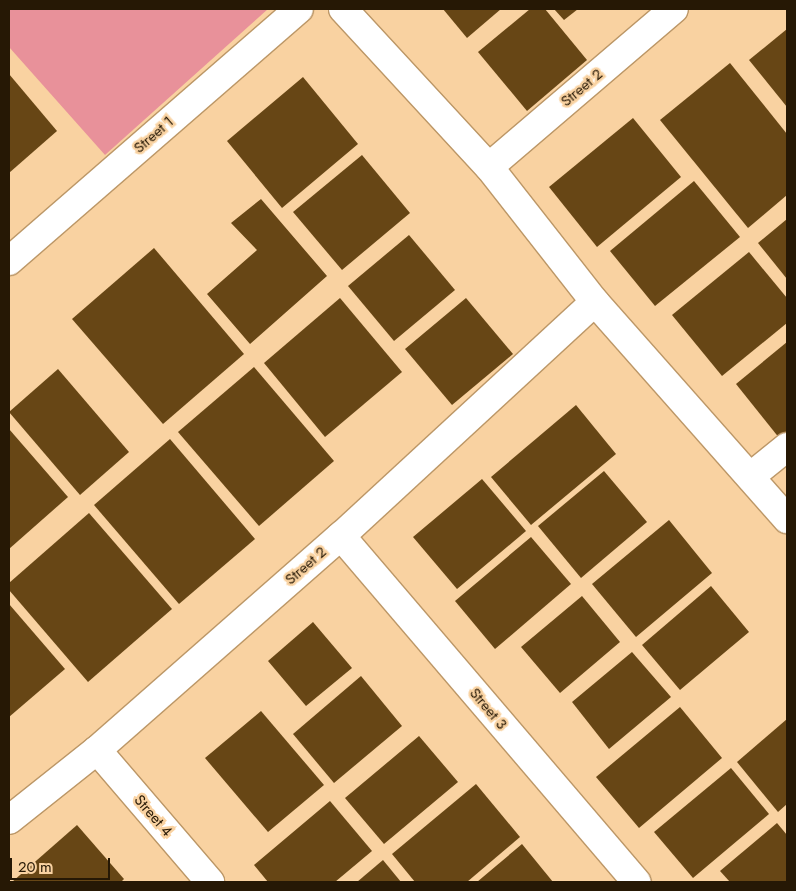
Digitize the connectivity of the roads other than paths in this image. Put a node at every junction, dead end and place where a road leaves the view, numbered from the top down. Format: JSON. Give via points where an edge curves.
{"nodes":[{"id":1,"x":299,"y":9,"type":"edge"},
{"id":2,"x":343,"y":9,"type":"edge"},
{"id":3,"x":674,"y":9,"type":"edge"},
{"id":4,"x":489,"y":167,"type":"junction"},
{"id":5,"x":9,"y":261,"type":"edge"},
{"id":6,"x":595,"y":302,"type":"junction"},
{"id":7,"x":787,"y":446,"type":"edge"},
{"id":8,"x":751,"y":476,"type":"junction"},
{"id":9,"x":787,"y":519,"type":"edge"},
{"id":10,"x":341,"y":536,"type":"junction"},
{"id":11,"x":97,"y":750,"type":"junction"},
{"id":12,"x":9,"y":820,"type":"edge"},
{"id":13,"x":210,"y":882,"type":"edge"},
{"id":14,"x":636,"y":882,"type":"edge"}],
"edges":[{"from":1,"to":5,"type":"street","name":"Street 1"},
{"from":2,"to":4,"type":"street"},
{"from":3,"to":4,"type":"street","name":"Street 2"},
{"from":4,"to":6,"type":"street"},
{"from":6,"to":8,"type":"street"},
{"from":6,"to":10,"type":"street","name":"Street 2"},
{"from":7,"to":8,"type":"street"},
{"from":8,"to":9,"type":"street"},
{"from":10,"to":11,"type":"street","name":"Street 2"},
{"from":10,"to":14,"type":"street","name":"Street 3"},
{"from":11,"to":12,"type":"street","name":"Street 2"},
{"from":11,"to":13,"type":"street","name":"Street 4"}]}
